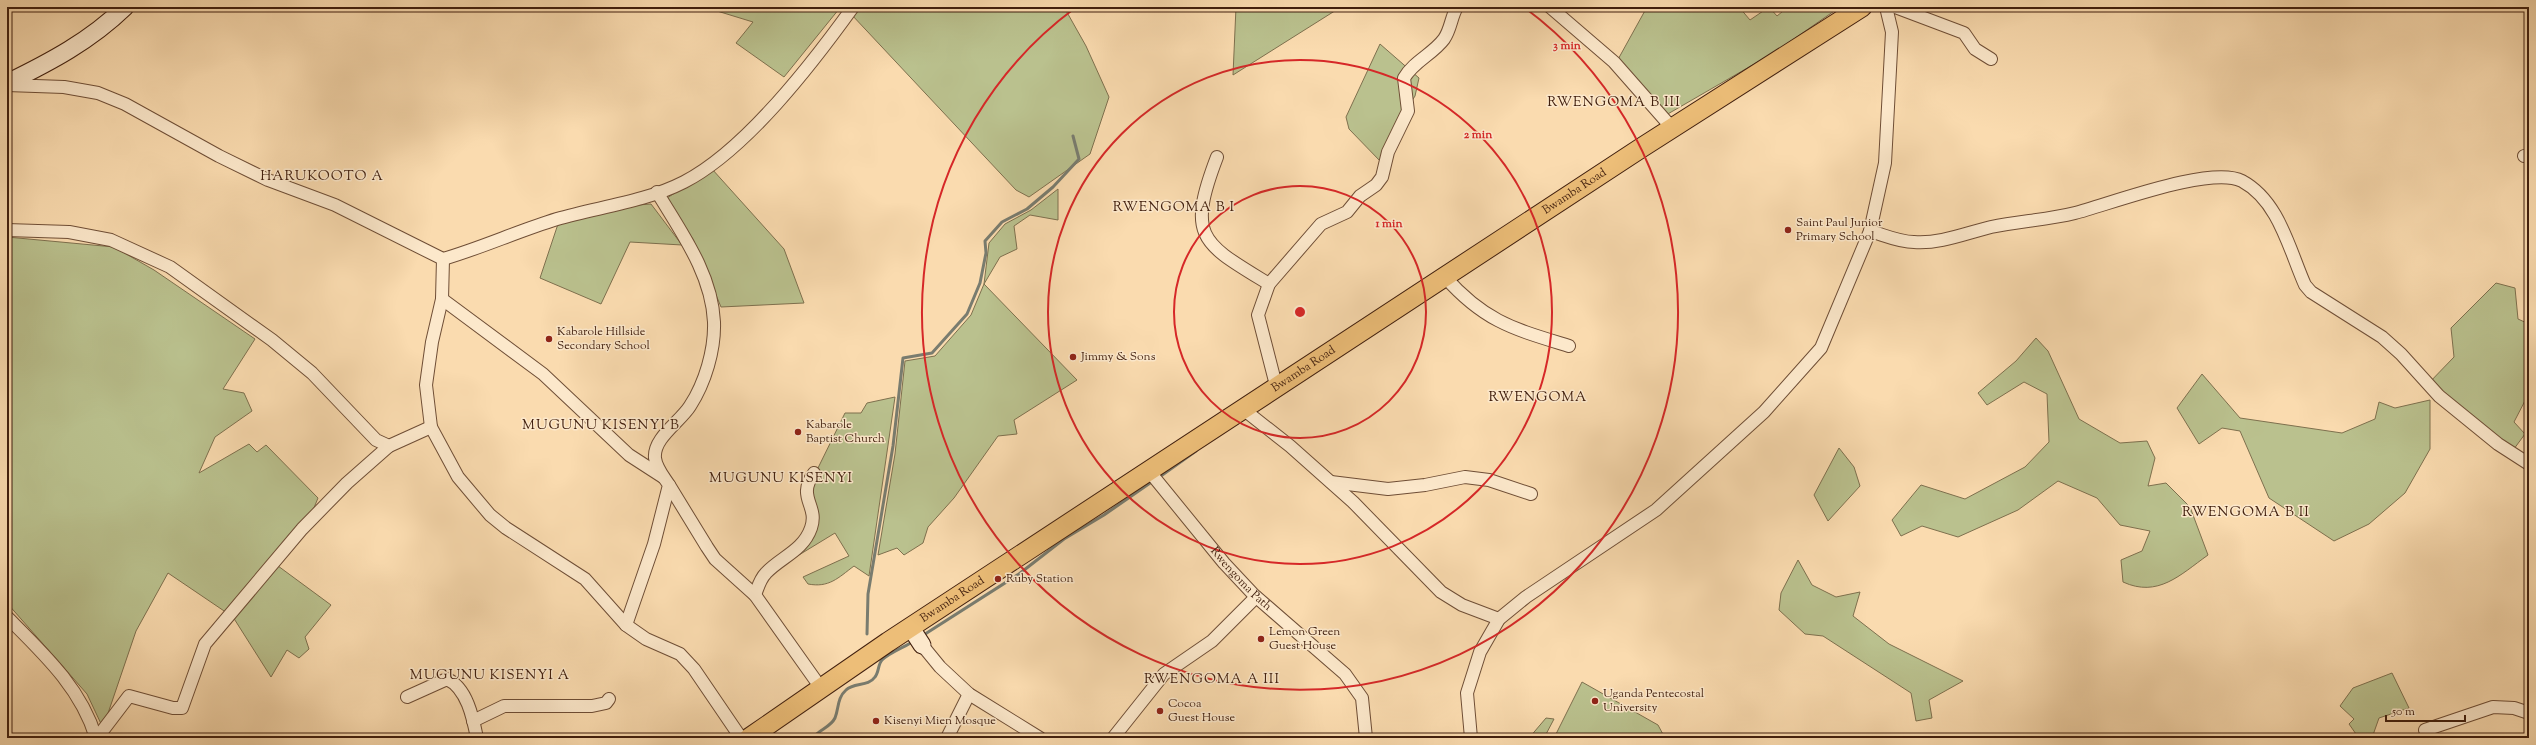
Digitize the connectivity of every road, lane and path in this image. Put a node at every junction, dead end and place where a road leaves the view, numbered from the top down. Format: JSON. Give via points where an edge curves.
{"nodes":[{"id":1,"x":125,"y":7,"type":"edge"},
{"id":2,"x":853,"y":7,"type":"edge"},
{"id":3,"x":1457,"y":7,"type":"edge"},
{"id":4,"x":1550,"y":7,"type":"edge"},
{"id":5,"x":1862,"y":7,"type":"edge"},
{"id":6,"x":1886,"y":7,"type":"edge"},
{"id":7,"x":1895,"y":7,"type":"edge"},
{"id":8,"x":1991,"y":59,"type":"dead end"},
{"id":9,"x":7,"y":84,"type":"edge"},
{"id":10,"x":1674,"y":129,"type":"junction"},
{"id":11,"x":1217,"y":157,"type":"dead end"},
{"id":12,"x":657,"y":192,"type":"junction"},
{"id":13,"x":7,"y":230,"type":"edge"},
{"id":14,"x":1870,"y":231,"type":"junction"},
{"id":15,"x":443,"y":259,"type":"junction"},
{"id":16,"x":1445,"y":276,"type":"junction"},
{"id":17,"x":1269,"y":284,"type":"junction"},
{"id":18,"x":442,"y":299,"type":"junction"},
{"id":19,"x":1569,"y":346,"type":"dead end"},
{"id":20,"x":1277,"y":389,"type":"junction"},
{"id":21,"x":1243,"y":409,"type":"junction"},
{"id":22,"x":431,"y":427,"type":"junction"},
{"id":23,"x":389,"y":446,"type":"junction"},
{"id":24,"x":2529,"y":464,"type":"edge"},
{"id":25,"x":1149,"y":471,"type":"junction"},
{"id":26,"x":814,"y":472,"type":"dead end"},
{"id":27,"x":667,"y":482,"type":"junction"},
{"id":28,"x":1331,"y":482,"type":"junction"},
{"id":29,"x":1531,"y":494,"type":"dead end"},
{"id":30,"x":755,"y":595,"type":"junction"},
{"id":31,"x":1256,"y":597,"type":"junction"},
{"id":32,"x":7,"y":617,"type":"edge"},
{"id":33,"x":1499,"y":619,"type":"junction"},
{"id":34,"x":626,"y":625,"type":"junction"},
{"id":35,"x":911,"y":628,"type":"junction"},
{"id":36,"x":922,"y":645,"type":"joint"},
{"id":37,"x":821,"y":688,"type":"junction"},
{"id":38,"x":969,"y":694,"type":"junction"},
{"id":39,"x":407,"y":697,"type":"dead end"},
{"id":40,"x":609,"y":699,"type":"dead end"},
{"id":41,"x":2529,"y":713,"type":"edge"},
{"id":42,"x":473,"y":721,"type":"junction"},
{"id":43,"x":2425,"y":730,"type":"dead end"},
{"id":44,"x":97,"y":738,"type":"edge"},
{"id":45,"x":477,"y":738,"type":"edge"},
{"id":46,"x":741,"y":738,"type":"edge"},
{"id":47,"x":749,"y":738,"type":"edge"},
{"id":48,"x":946,"y":738,"type":"edge"},
{"id":49,"x":1040,"y":738,"type":"edge"},
{"id":50,"x":1114,"y":738,"type":"edge"},
{"id":51,"x":1366,"y":738,"type":"edge"},
{"id":52,"x":1471,"y":738,"type":"edge"}],
"edges":[{"from":1,"to":9,"type":"street","via":[[88,39]]},
{"from":2,"to":12,"type":"street","via":[[814,59],[743,138],[684,182]]},
{"from":3,"to":17,"type":"street","via":[[1451,28],[1443,40],[1420,59],[1404,78],[1408,111],[1388,152],[1382,177],[1376,185],[1360,196],[1347,212],[1321,224]]},
{"from":4,"to":10,"type":"street","via":[[1614,62]]},
{"from":5,"to":10,"type":"main road","name":"Bwamba Road"},
{"from":6,"to":14,"type":"street","via":[[1892,32],[1885,163]]},
{"from":7,"to":8,"type":"street","via":[[1964,33],[1975,49]]},
{"from":9,"to":15,"type":"street","via":[[64,87],[98,93],[124,104],[212,153],[268,180],[335,205]]},
{"from":10,"to":16,"type":"main road","name":"Bwamba Road"},
{"from":11,"to":17,"type":"street","via":[[1201,212],[1204,234],[1230,260]]},
{"from":12,"to":15,"type":"street","via":[[556,219]]},
{"from":12,"to":27,"type":"street","via":[[689,246],[703,276],[712,303],[714,323],[711,352],[697,393],[690,407],[656,448],[655,458]]},
{"from":13,"to":23,"type":"street","via":[[69,232],[111,240],[170,267],[312,372],[365,430],[376,440]]},
{"from":14,"to":24,"type":"street","via":[[1908,242],[1936,241],[1991,228],[2073,214],[2188,181],[2226,178],[2241,180],[2265,198],[2276,215],[2305,285],[2311,292],[2382,337],[2439,396],[2498,444]]},
{"from":14,"to":33,"type":"street","via":[[1821,348],[1764,412],[1656,510],[1526,597]]},
{"from":15,"to":18,"type":"street"},
{"from":16,"to":19,"type":"street","via":[[1468,301],[1497,321],[1513,329]]},
{"from":16,"to":20,"type":"main road","name":"Bwamba Road"},
{"from":17,"to":20,"type":"street","via":[[1258,315]]},
{"from":18,"to":22,"type":"street","via":[[426,385]]},
{"from":18,"to":27,"type":"street","via":[[543,374],[629,455]]},
{"from":20,"to":21,"type":"main road","name":"Bwamba Road"},
{"from":21,"to":25,"type":"main road","name":"Bwamba Road"},
{"from":21,"to":28,"type":"street"},
{"from":22,"to":23,"type":"street"},
{"from":22,"to":34,"type":"street","via":[[458,477],[490,515],[533,547],[585,579]]},
{"from":23,"to":44,"type":"street","via":[[347,483],[302,529],[205,644],[182,708],[129,696]]},
{"from":25,"to":31,"type":"street","name":"Rwengoma Path","via":[[1224,563]]},
{"from":25,"to":35,"type":"main road","name":"Bwamba Road"},
{"from":26,"to":30,"type":"street","via":[[807,483],[806,491],[812,510],[812,527],[797,550],[765,573]]},
{"from":27,"to":30,"type":"street","via":[[698,535],[715,558]]},
{"from":27,"to":34,"type":"street","via":[[654,544]]},
{"from":28,"to":29,"type":"street","via":[[1388,489],[1465,477],[1489,480]]},
{"from":28,"to":33,"type":"street","via":[[1362,510],[1441,592],[1462,605]]},
{"from":30,"to":37,"type":"street"},
{"from":31,"to":50,"type":"street","via":[[1212,641],[1164,674]]},
{"from":31,"to":51,"type":"street","name":"Rwengoma Path","via":[[1345,674],[1362,698]]},
{"from":32,"to":44,"type":"street","via":[[42,652],[83,703]]},
{"from":33,"to":52,"type":"street","via":[[1480,652],[1468,693],[1466,703]]},
{"from":34,"to":46,"type":"street","via":[[646,639],[680,654],[694,669]]},
{"from":35,"to":36,"type":"street"},
{"from":35,"to":37,"type":"main road","name":"Bwamba Road"},
{"from":36,"to":38,"type":"street","via":[[940,667]]},
{"from":37,"to":47,"type":"main road","name":"Bwamba Road"},
{"from":38,"to":48,"type":"street"},
{"from":38,"to":49,"type":"street"},
{"from":39,"to":42,"type":"street","via":[[447,679],[458,686]]},
{"from":40,"to":42,"type":"street","via":[[606,703],[592,706],[504,706]]},
{"from":41,"to":43,"type":"street","via":[[2514,708],[2493,707]]},
{"from":42,"to":45,"type":"street"}]}
